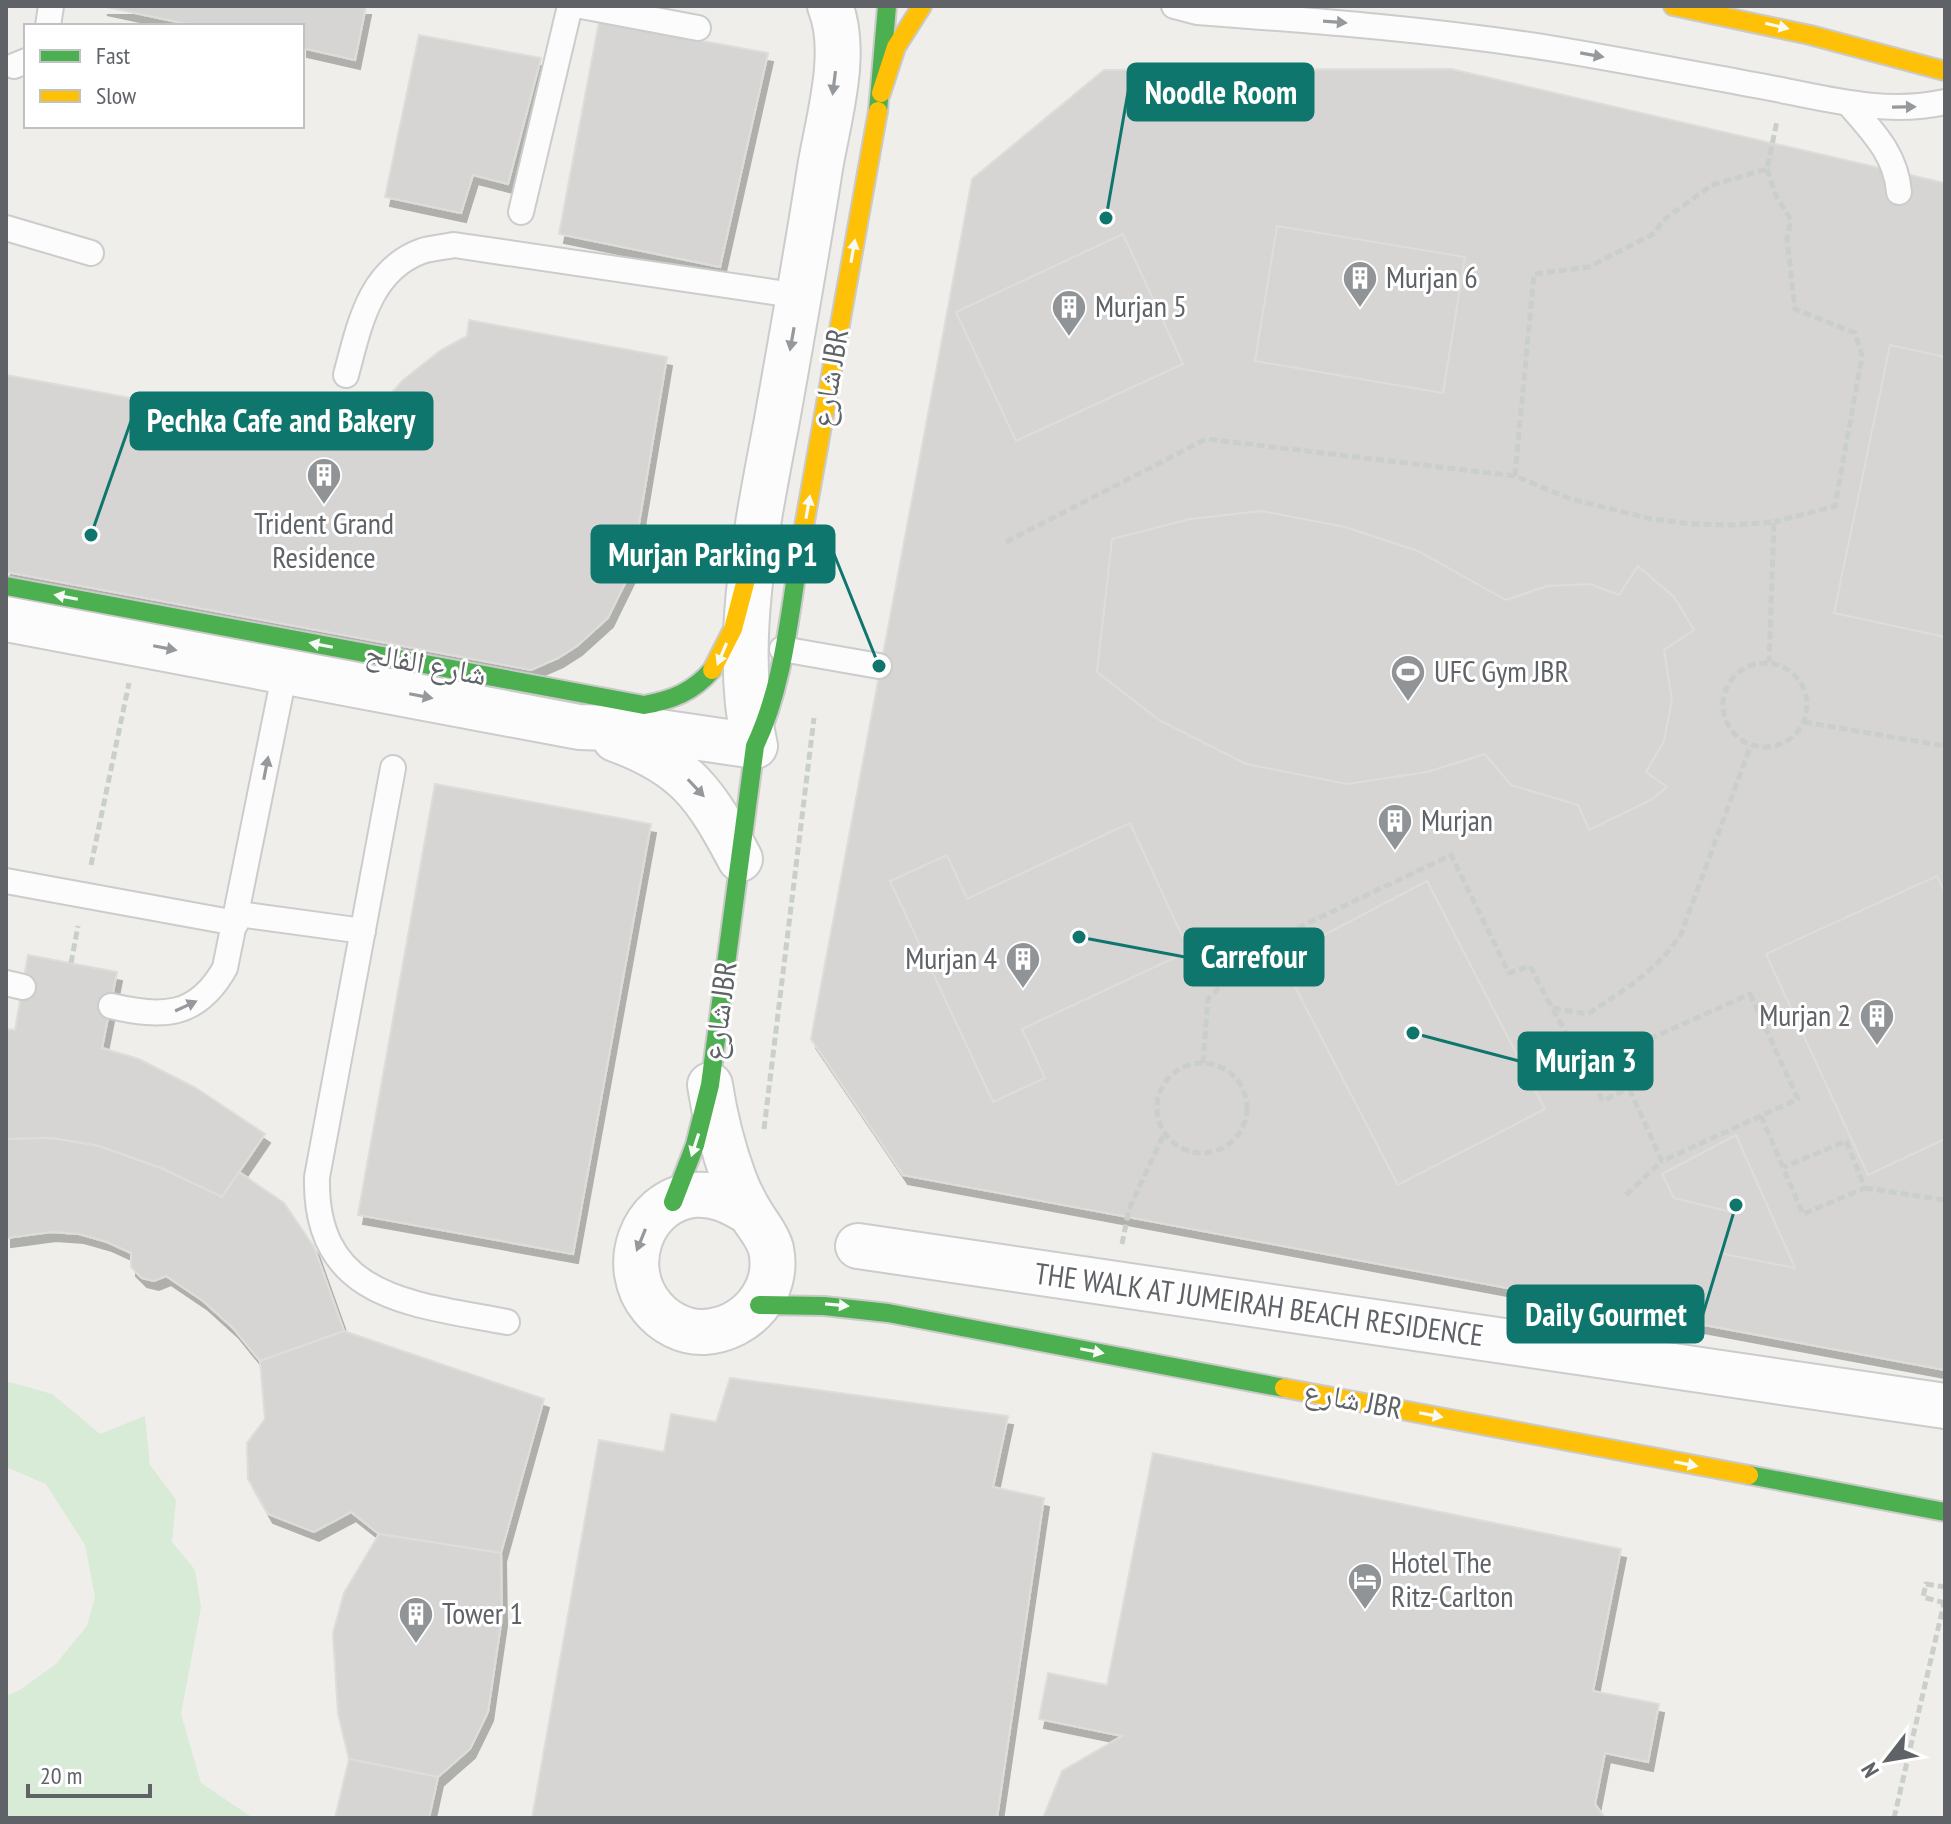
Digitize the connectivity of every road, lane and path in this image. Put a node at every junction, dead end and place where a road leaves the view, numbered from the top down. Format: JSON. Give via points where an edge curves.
{"nodes":[{"id":1,"x":570,"y":6,"type":"edge"},
{"id":2,"x":581,"y":6,"type":"edge"},
{"id":3,"x":830,"y":6,"type":"edge"},
{"id":4,"x":887,"y":6,"type":"edge"},
{"id":5,"x":922,"y":6,"type":"edge"},
{"id":6,"x":1174,"y":6,"type":"edge"},
{"id":7,"x":1673,"y":6,"type":"edge"},
{"id":8,"x":698,"y":28,"type":"dead end"},
{"id":9,"x":1945,"y":71,"type":"edge"},
{"id":10,"x":881,"y":93,"type":"junction"},
{"id":11,"x":1945,"y":102,"type":"edge"},
{"id":12,"x":1848,"y":103,"type":"junction"},
{"id":13,"x":1772,"y":143,"type":"dead end"},
{"id":14,"x":1767,"y":169,"type":"junction"},
{"id":15,"x":1899,"y":192,"type":"dead end"},
{"id":16,"x":521,"y":212,"type":"dead end"},
{"id":17,"x":6,"y":228,"type":"edge"},
{"id":18,"x":91,"y":253,"type":"dead end"},
{"id":19,"x":800,"y":296,"type":"junction"},
{"id":20,"x":346,"y":375,"type":"dead end"},
{"id":21,"x":1515,"y":476,"type":"junction"},
{"id":22,"x":1774,"y":522,"type":"junction"},
{"id":23,"x":1006,"y":542,"type":"dead end"},
{"id":24,"x":753,"y":553,"type":"junction"},
{"id":25,"x":7,"y":614,"type":"edge"},
{"id":26,"x":137,"y":643,"type":"junction"},
{"id":27,"x":782,"y":649,"type":"junction"},
{"id":28,"x":821,"y":657,"type":"junction"},
{"id":29,"x":1769,"y":662,"type":"junction"},
{"id":30,"x":879,"y":666,"type":"dead end"},
{"id":31,"x":285,"y":671,"type":"junction"},
{"id":32,"x":1804,"y":722,"type":"junction"},
{"id":33,"x":579,"y":727,"type":"junction"},
{"id":34,"x":1751,"y":745,"type":"junction"},
{"id":35,"x":755,"y":746,"type":"junction"},
{"id":36,"x":1945,"y":746,"type":"edge"},
{"id":37,"x":393,"y":768,"type":"dead end"},
{"id":38,"x":740,"y":859,"type":"junction"},
{"id":39,"x":6,"y":881,"type":"edge"},
{"id":40,"x":85,"y":895,"type":"junction"},
{"id":41,"x":237,"y":918,"type":"junction"},
{"id":42,"x":363,"y":931,"type":"junction"},
{"id":43,"x":75,"y":945,"type":"dead end"},
{"id":44,"x":71,"y":963,"type":"dead end"},
{"id":45,"x":111,"y":1006,"type":"dead end"},
{"id":46,"x":1552,"y":1008,"type":"junction"},
{"id":47,"x":1203,"y":1063,"type":"junction"},
{"id":48,"x":710,"y":1085,"type":"junction"},
{"id":49,"x":1629,"y":1088,"type":"junction"},
{"id":50,"x":1761,"y":1116,"type":"junction"},
{"id":51,"x":1164,"y":1134,"type":"junction"},
{"id":52,"x":765,"y":1140,"type":"dead end"},
{"id":53,"x":1662,"y":1161,"type":"junction"},
{"id":54,"x":1784,"y":1167,"type":"junction"},
{"id":55,"x":1865,"y":1188,"type":"junction"},
{"id":56,"x":1626,"y":1195,"type":"dead end"},
{"id":57,"x":1945,"y":1200,"type":"edge"},
{"id":58,"x":673,"y":1202,"type":"junction"},
{"id":59,"x":1129,"y":1209,"type":"dead end"},
{"id":60,"x":750,"y":1213,"type":"junction"},
{"id":61,"x":858,"y":1246,"type":"dead end"},
{"id":62,"x":759,"y":1305,"type":"junction"},
{"id":63,"x":507,"y":1322,"type":"dead end"},
{"id":64,"x":1945,"y":1406,"type":"edge"},
{"id":65,"x":1945,"y":1512,"type":"edge"},
{"id":66,"x":1945,"y":1587,"type":"edge"},
{"id":67,"x":1944,"y":1603,"type":"edge"},
{"id":68,"x":1894,"y":1818,"type":"edge"}],
"edges":[{"from":1,"to":16,"type":"lane"},
{"from":2,"to":8,"type":"lane"},
{"from":3,"to":19,"type":"street","name":"شارع JBR","one_way":true,"via":[[838,39],[835,81]]},
{"from":4,"to":10,"type":"street","name":"شارع JBR"},
{"from":5,"to":10,"type":"street","via":[[901,35]]},
{"from":6,"to":12,"type":"lane","one_way":true,"via":[[1473,36]]},
{"from":7,"to":9,"type":"street","one_way":true,"via":[[1791,30]]},
{"from":27,"to":10,"type":"street","name":"شارع JBR","one_way":true},
{"from":12,"to":11,"type":"lane","one_way":true,"via":[[1910,108]]},
{"from":12,"to":15,"type":"lane","via":[[1892,159]]},
{"from":13,"to":14,"type":"path"},
{"from":14,"to":21,"type":"path","via":[[1712,185],[1662,221],[1655,233],[1589,267],[1534,274]]},
{"from":14,"to":22,"type":"path","via":[[1791,220],[1787,238],[1795,309],[1855,333],[1862,356],[1835,506]]},
{"from":17,"to":18,"type":"lane"},
{"from":19,"to":20,"type":"lane","via":[[454,245],[422,251],[395,267],[373,291]]},
{"from":19,"to":24,"type":"street","name":"شارع JBR","one_way":true},
{"from":21,"to":22,"type":"path","via":[[1571,499],[1651,519],[1719,525]]},
{"from":21,"to":23,"type":"path","via":[[1206,439]]},
{"from":22,"to":29,"type":"path"},
{"from":24,"to":25,"type":"street","name":"شارع الفالح","one_way":true,"via":[[726,648],[708,679],[678,699],[644,705]]},
{"from":24,"to":35,"type":"street","name":"شارع JBR","via":[[745,674]]},
{"from":25,"to":26,"type":"street","name":"شارع الفالح"},
{"from":26,"to":31,"type":"street","name":"شارع الفالح","one_way":true},
{"from":26,"to":40,"type":"path"},
{"from":27,"to":28,"type":"lane"},
{"from":27,"to":35,"type":"street","name":"شارع JBR","via":[[772,700]]},
{"from":28,"to":30,"type":"lane"},
{"from":28,"to":52,"type":"path"},
{"from":29,"to":32,"type":"path","via":[[1802,683]]},
{"from":29,"to":34,"type":"path","via":[[1745,667],[1723,696],[1725,720],[1740,740]]},
{"from":31,"to":33,"type":"street","name":"شارع الفالح","one_way":true},
{"from":41,"to":31,"type":"lane","one_way":true},
{"from":32,"to":34,"type":"path","via":[[1788,741],[1764,748]]},
{"from":32,"to":36,"type":"path"},
{"from":33,"to":35,"type":"street","name":"شارع الفالح","via":[[639,729]]},
{"from":33,"to":38,"type":"street","one_way":true,"via":[[644,750],[684,776],[715,813]]},
{"from":34,"to":46,"type":"path","via":[[1681,934],[1668,954],[1650,973],[1588,1014]]},
{"from":35,"to":38,"type":"street","name":"شارع JBR"},
{"from":37,"to":42,"type":"lane"},
{"from":38,"to":48,"type":"street","name":"شارع JBR"},
{"from":39,"to":40,"type":"lane"},
{"from":40,"to":41,"type":"lane"},
{"from":41,"to":42,"type":"lane"},
{"from":45,"to":41,"type":"lane","one_way":true,"via":[[156,1014],[198,1001],[225,968]]},
{"from":42,"to":63,"type":"lane","via":[[317,1177],[325,1233],[357,1279],[390,1297]]},
{"from":43,"to":44,"type":"path"},
{"from":46,"to":47,"type":"path","via":[[1530,966],[1509,973],[1451,855],[1260,946],[1208,999]]},
{"from":46,"to":49,"type":"path","via":[[1603,1101]]},
{"from":47,"to":51,"type":"path","via":[[1181,1067],[1160,1089],[1156,1104]]},
{"from":47,"to":51,"type":"path","via":[[1227,1069],[1238,1080],[1247,1110],[1244,1125],[1214,1153],[1186,1151]]},
{"from":48,"to":58,"type":"street","name":"شارع JBR","one_way":true},
{"from":48,"to":60,"type":"street","name":"شارع JBR","via":[[724,1151]]},
{"from":49,"to":50,"type":"path","via":[[1614,1055],[1750,994],[1798,1099]]},
{"from":49,"to":53,"type":"path"},
{"from":50,"to":53,"type":"path"},
{"from":50,"to":54,"type":"path"},
{"from":51,"to":59,"type":"path"},
{"from":53,"to":56,"type":"path"},
{"from":54,"to":55,"type":"path","via":[[1803,1214]]},
{"from":54,"to":55,"type":"path","via":[[1846,1141]]},
{"from":55,"to":57,"type":"path"},
{"from":58,"to":60,"type":"street","via":[[692,1195],[713,1196]]},
{"from":58,"to":62,"type":"street","name":"شارع JBR","one_way":true,"via":[[641,1233],[635,1255],[636,1278],[659,1316],[678,1328],[722,1330]]},
{"from":60,"to":62,"type":"street","name":"شارع JBR","via":[[770,1247],[772,1267]]},
{"from":61,"to":64,"type":"street","name":"THE WALK AT JUMEIRAH BEACH RESIDENCE"},
{"from":62,"to":65,"type":"street","name":"شارع JBR","one_way":true,"via":[[802,1303],[888,1313]]},
{"from":66,"to":67,"type":"path","via":[[1926,1584],[1923,1597]]},
{"from":67,"to":68,"type":"path"}]}
